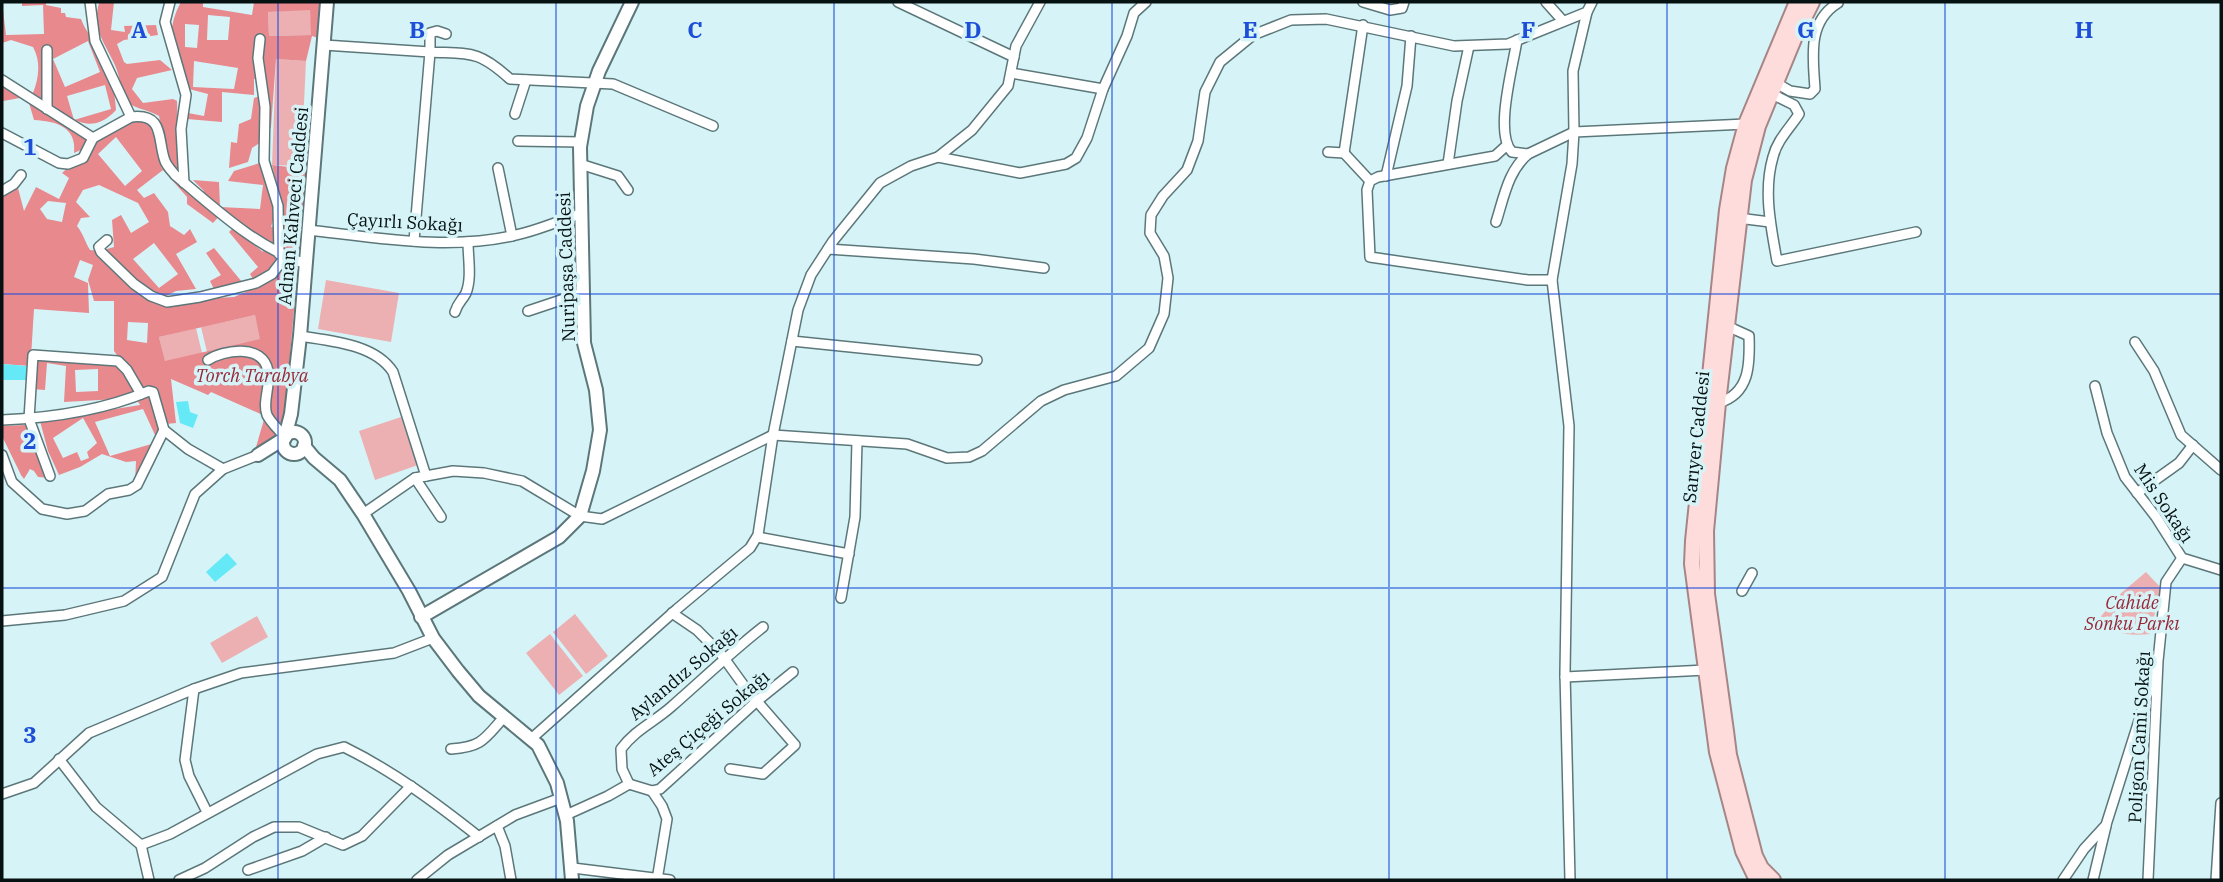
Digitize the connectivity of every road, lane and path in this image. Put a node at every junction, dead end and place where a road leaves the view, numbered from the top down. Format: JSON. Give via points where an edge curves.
{"nodes":[{"id":1,"x":90,"y":2,"type":"edge"},
{"id":2,"x":170,"y":2,"type":"edge"},
{"id":3,"x":327,"y":2,"type":"edge"},
{"id":4,"x":632,"y":2,"type":"edge"},
{"id":5,"x":898,"y":2,"type":"edge"},
{"id":6,"x":1040,"y":2,"type":"edge"},
{"id":7,"x":1146,"y":2,"type":"edge"},
{"id":8,"x":1363,"y":2,"type":"edge"},
{"id":9,"x":1404,"y":2,"type":"edge"},
{"id":10,"x":1546,"y":2,"type":"edge"},
{"id":11,"x":1592,"y":2,"type":"edge"},
{"id":12,"x":1797,"y":2,"type":"edge"},
{"id":13,"x":1812,"y":2,"type":"edge"},
{"id":14,"x":1838,"y":3,"type":"edge"},
{"id":15,"x":1587,"y":12,"type":"junction"},
{"id":16,"x":1563,"y":21,"type":"junction"},
{"id":17,"x":1363,"y":25,"type":"junction"},
{"id":18,"x":446,"y":34,"type":"dead end"},
{"id":19,"x":1411,"y":36,"type":"junction"},
{"id":20,"x":260,"y":39,"type":"dead end"},
{"id":21,"x":1517,"y":40,"type":"junction"},
{"id":22,"x":324,"y":45,"type":"junction"},
{"id":23,"x":1469,"y":46,"type":"junction"},
{"id":24,"x":47,"y":50,"type":"dead end"},
{"id":25,"x":430,"y":52,"type":"junction"},
{"id":26,"x":1014,"y":57,"type":"junction"},
{"id":27,"x":1012,"y":73,"type":"junction"},
{"id":28,"x":2,"y":80,"type":"edge"},
{"id":29,"x":526,"y":80,"type":"junction"},
{"id":30,"x":595,"y":83,"type":"junction"},
{"id":31,"x":1103,"y":89,"type":"junction"},
{"id":32,"x":1774,"y":89,"type":"junction"},
{"id":33,"x":47,"y":109,"type":"junction"},
{"id":34,"x":515,"y":114,"type":"dead end"},
{"id":35,"x":131,"y":117,"type":"junction"},
{"id":36,"x":1746,"y":124,"type":"junction"},
{"id":37,"x":713,"y":126,"type":"dead end"},
{"id":38,"x":1574,"y":132,"type":"junction"},
{"id":39,"x":2,"y":134,"type":"edge"},
{"id":40,"x":93,"y":138,"type":"junction"},
{"id":41,"x":518,"y":141,"type":"dead end"},
{"id":42,"x":581,"y":142,"type":"junction"},
{"id":43,"x":1506,"y":146,"type":"junction"},
{"id":44,"x":1328,"y":152,"type":"dead end"},
{"id":45,"x":1344,"y":153,"type":"junction"},
{"id":46,"x":1528,"y":153,"type":"junction"},
{"id":47,"x":938,"y":157,"type":"junction"},
{"id":48,"x":580,"y":164,"type":"junction"},
{"id":49,"x":1448,"y":164,"type":"junction"},
{"id":50,"x":498,"y":168,"type":"dead end"},
{"id":51,"x":21,"y":175,"type":"dead end"},
{"id":52,"x":1386,"y":176,"type":"junction"},
{"id":53,"x":1370,"y":181,"type":"junction"},
{"id":54,"x":184,"y":183,"type":"junction"},
{"id":55,"x":3,"y":190,"type":"edge"},
{"id":56,"x":628,"y":190,"type":"dead end"},
{"id":57,"x":580,"y":214,"type":"junction"},
{"id":58,"x":1738,"y":218,"type":"junction"},
{"id":59,"x":1496,"y":222,"type":"dead end"},
{"id":60,"x":1770,"y":222,"type":"junction"},
{"id":61,"x":309,"y":230,"type":"junction"},
{"id":62,"x":1916,"y":232,"type":"dead end"},
{"id":63,"x":512,"y":236,"type":"junction"},
{"id":64,"x":107,"y":240,"type":"dead end"},
{"id":65,"x":414,"y":241,"type":"junction"},
{"id":66,"x":468,"y":242,"type":"junction"},
{"id":67,"x":828,"y":249,"type":"junction"},
{"id":68,"x":282,"y":256,"type":"junction"},
{"id":69,"x":306,"y":264,"type":"junction"},
{"id":70,"x":1044,"y":268,"type":"dead end"},
{"id":71,"x":1552,"y":280,"type":"junction"},
{"id":72,"x":582,"y":293,"type":"junction"},
{"id":73,"x":528,"y":311,"type":"dead end"},
{"id":74,"x":455,"y":312,"type":"dead end"},
{"id":75,"x":1727,"y":326,"type":"junction"},
{"id":76,"x":300,"y":335,"type":"junction"},
{"id":77,"x":792,"y":341,"type":"junction"},
{"id":78,"x":2134,"y":342,"type":"dead end"},
{"id":79,"x":208,"y":360,"type":"dead end"},
{"id":80,"x":977,"y":360,"type":"dead end"},
{"id":81,"x":2095,"y":386,"type":"dead end"},
{"id":82,"x":141,"y":394,"type":"junction"},
{"id":83,"x":1718,"y":403,"type":"junction"},
{"id":84,"x":29,"y":419,"type":"junction"},
{"id":85,"x":2,"y":420,"type":"edge"},
{"id":86,"x":164,"y":429,"type":"junction"},
{"id":87,"x":773,"y":435,"type":"junction"},
{"id":88,"x":288,"y":436,"type":"junction"},
{"id":89,"x":857,"y":441,"type":"junction"},
{"id":90,"x":2193,"y":445,"type":"junction"},
{"id":91,"x":297,"y":450,"type":"junction"},
{"id":92,"x":2,"y":455,"type":"edge"},
{"id":93,"x":258,"y":455,"type":"junction"},
{"id":94,"x":223,"y":469,"type":"junction"},
{"id":95,"x":2221,"y":470,"type":"edge"},
{"id":96,"x":50,"y":476,"type":"dead end"},
{"id":97,"x":426,"y":476,"type":"junction"},
{"id":98,"x":415,"y":478,"type":"junction"},
{"id":99,"x":2137,"y":493,"type":"junction"},
{"id":100,"x":363,"y":514,"type":"junction"},
{"id":101,"x":580,"y":516,"type":"junction"},
{"id":102,"x":441,"y":517,"type":"dead end"},
{"id":103,"x":757,"y":537,"type":"junction"},
{"id":104,"x":849,"y":554,"type":"junction"},
{"id":105,"x":2182,"y":558,"type":"junction"},
{"id":106,"x":2221,"y":570,"type":"edge"},
{"id":107,"x":1752,"y":573,"type":"dead end"},
{"id":108,"x":1742,"y":590,"type":"dead end"},
{"id":109,"x":841,"y":598,"type":"dead end"},
{"id":110,"x":672,"y":613,"type":"junction"},
{"id":111,"x":421,"y":617,"type":"junction"},
{"id":112,"x":2,"y":621,"type":"edge"},
{"id":113,"x":763,"y":627,"type":"dead end"},
{"id":114,"x":433,"y":638,"type":"junction"},
{"id":115,"x":724,"y":659,"type":"junction"},
{"id":116,"x":2158,"y":661,"type":"junction"},
{"id":117,"x":1706,"y":670,"type":"junction"},
{"id":118,"x":793,"y":672,"type":"dead end"},
{"id":119,"x":1565,"y":677,"type":"junction"},
{"id":120,"x":194,"y":689,"type":"junction"},
{"id":121,"x":757,"y":701,"type":"junction"},
{"id":122,"x":505,"y":716,"type":"junction"},
{"id":123,"x":531,"y":739,"type":"junction"},
{"id":124,"x":451,"y":749,"type":"dead end"},
{"id":125,"x":59,"y":759,"type":"junction"},
{"id":126,"x":730,"y":769,"type":"dead end"},
{"id":127,"x":629,"y":784,"type":"junction"},
{"id":128,"x":411,"y":786,"type":"junction"},
{"id":129,"x":652,"y":791,"type":"junction"},
{"id":130,"x":2,"y":794,"type":"edge"},
{"id":131,"x":561,"y":798,"type":"junction"},
{"id":132,"x":2221,"y":804,"type":"edge"},
{"id":133,"x":207,"y":812,"type":"junction"},
{"id":134,"x":566,"y":816,"type":"junction"},
{"id":135,"x":2106,"y":825,"type":"junction"},
{"id":136,"x":497,"y":826,"type":"junction"},
{"id":137,"x":327,"y":837,"type":"junction"},
{"id":138,"x":479,"y":837,"type":"junction"},
{"id":139,"x":141,"y":845,"type":"junction"},
{"id":140,"x":248,"y":870,"type":"dead end"},
{"id":141,"x":573,"y":874,"type":"edge"},
{"id":142,"x":657,"y":879,"type":"edge"},
{"id":143,"x":149,"y":880,"type":"edge"},
{"id":144,"x":179,"y":880,"type":"edge"},
{"id":145,"x":417,"y":880,"type":"edge"},
{"id":146,"x":511,"y":880,"type":"edge"},
{"id":147,"x":670,"y":880,"type":"edge"},
{"id":148,"x":1570,"y":880,"type":"edge"},
{"id":149,"x":1757,"y":880,"type":"edge"},
{"id":150,"x":1773,"y":880,"type":"edge"},
{"id":151,"x":2063,"y":880,"type":"edge"},
{"id":152,"x":2093,"y":880,"type":"edge"},
{"id":153,"x":2148,"y":880,"type":"edge"},
{"id":154,"x":2216,"y":880,"type":"edge"}],
"edges":[{"from":1,"to":35,"type":"street","via":[[95,41]]},
{"from":2,"to":54,"type":"street","via":[[165,22],[186,95],[181,129]]},
{"from":3,"to":22,"type":"main road","name":"Adnan Kahveci Caddesi"},
{"from":4,"to":30,"type":"main road","name":"Nuripaşa Caddesi"},
{"from":5,"to":26,"type":"street"},
{"from":6,"to":26,"type":"street"},
{"from":7,"to":31,"type":"street","via":[[1135,13]]},
{"from":8,"to":9,"type":"street","via":[[1390,10],[1402,8]]},
{"from":10,"to":16,"type":"street"},
{"from":11,"to":15,"type":"street"},
{"from":12,"to":36,"type":"main road","name":"Sarıyer Caddesi"},
{"from":13,"to":32,"type":"main road","name":"Sarıyer Caddesi"},
{"from":14,"to":32,"type":"street","via":[[1816,27],[1812,46],[1815,89],[1810,94]]},
{"from":15,"to":16,"type":"street"},
{"from":15,"to":38,"type":"street","via":[[1573,71]]},
{"from":16,"to":21,"type":"street"},
{"from":17,"to":19,"type":"street"},
{"from":17,"to":45,"type":"street"},
{"from":17,"to":89,"type":"street","via":[[1290,20],[1253,35],[1220,62],[1206,92],[1198,141],[1187,170],[1151,215],[1150,233],[1164,256],[1168,278],[1164,314],[1149,348],[1116,376],[1041,401],[969,457],[947,458],[907,444]]},
{"from":18,"to":25,"type":"street","via":[[430,33]]},
{"from":19,"to":23,"type":"street"},
{"from":19,"to":52,"type":"street","via":[[1407,86]]},
{"from":20,"to":68,"type":"street","via":[[264,161],[278,206]]},
{"from":21,"to":23,"type":"street"},
{"from":21,"to":43,"type":"street","via":[[1503,130]]},
{"from":22,"to":25,"type":"street"},
{"from":22,"to":61,"type":"main road","name":"Adnan Kahveci Caddesi"},
{"from":23,"to":49,"type":"street"},
{"from":24,"to":33,"type":"street"},
{"from":25,"to":29,"type":"street","via":[[480,56],[510,79]]},
{"from":25,"to":65,"type":"street"},
{"from":26,"to":27,"type":"street"},
{"from":27,"to":31,"type":"street"},
{"from":27,"to":47,"type":"street","via":[[1008,86],[972,130]]},
{"from":28,"to":33,"type":"street"},
{"from":29,"to":30,"type":"street"},
{"from":29,"to":34,"type":"street"},
{"from":30,"to":37,"type":"street","via":[[613,84]]},
{"from":30,"to":42,"type":"main road","name":"Nuripaşa Caddesi"},
{"from":31,"to":47,"type":"street","via":[[1087,138],[1076,158],[1066,164],[1020,173]]},
{"from":32,"to":58,"type":"main road","name":"Sarıyer Caddesi","via":[[1749,157]]},
{"from":32,"to":60,"type":"street","via":[[1799,114],[1773,155],[1768,182]]},
{"from":33,"to":40,"type":"street"},
{"from":35,"to":40,"type":"street"},
{"from":35,"to":54,"type":"street","via":[[147,118],[159,128],[166,163]]},
{"from":36,"to":38,"type":"street"},
{"from":36,"to":117,"type":"main road","name":"Sarıyer Caddesi","via":[[1727,210],[1693,541]]},
{"from":38,"to":46,"type":"street"},
{"from":38,"to":71,"type":"street"},
{"from":39,"to":40,"type":"street","via":[[68,164],[83,158]]},
{"from":41,"to":42,"type":"street"},
{"from":42,"to":48,"type":"main road","name":"Nuripaşa Caddesi"},
{"from":43,"to":46,"type":"street","via":[[1513,152]]},
{"from":43,"to":49,"type":"street","via":[[1495,156]]},
{"from":44,"to":45,"type":"street"},
{"from":45,"to":53,"type":"street"},
{"from":46,"to":59,"type":"street","via":[[1509,178]]},
{"from":47,"to":67,"type":"street","via":[[880,183]]},
{"from":48,"to":56,"type":"street","via":[[618,176]]},
{"from":48,"to":57,"type":"main road","name":"Nuripaşa Caddesi"},
{"from":49,"to":52,"type":"street"},
{"from":50,"to":63,"type":"street"},
{"from":51,"to":55,"type":"street"},
{"from":52,"to":53,"type":"street"},
{"from":53,"to":71,"type":"street","via":[[1370,257]]},
{"from":54,"to":68,"type":"street","via":[[254,240]]},
{"from":57,"to":63,"type":"street","name":"Çayırlı Sokağı"},
{"from":57,"to":72,"type":"main road","name":"Nuripaşa Caddesi"},
{"from":58,"to":60,"type":"street"},
{"from":58,"to":75,"type":"main road","name":"Sarıyer Caddesi"},
{"from":60,"to":62,"type":"street","via":[[1777,261]]},
{"from":61,"to":65,"type":"street","name":"Çayırlı Sokağı"},
{"from":61,"to":69,"type":"main road","name":"Adnan Kahveci Caddesi"},
{"from":63,"to":66,"type":"street","name":"Çayırlı Sokağı"},
{"from":64,"to":68,"type":"street","via":[[99,247],[101,252],[134,284],[167,302],[256,284],[272,274]]},
{"from":65,"to":66,"type":"street","name":"Çayırlı Sokağı"},
{"from":66,"to":74,"type":"street","via":[[469,283]]},
{"from":67,"to":70,"type":"street"},
{"from":67,"to":77,"type":"street","via":[[811,275]]},
{"from":68,"to":69,"type":"street"},
{"from":69,"to":76,"type":"main road","name":"Adnan Kahveci Caddesi"},
{"from":71,"to":119,"type":"street","via":[[1569,426]]},
{"from":72,"to":73,"type":"street"},
{"from":72,"to":101,"type":"main road","name":"Nuripaşa Caddesi","via":[[584,343],[600,429]]},
{"from":75,"to":83,"type":"main road","name":"Sarıyer Caddesi"},
{"from":75,"to":83,"type":"street","via":[[1749,336],[1750,366],[1734,395]]},
{"from":76,"to":88,"type":"main road","name":"Adnan Kahveci Caddesi"},
{"from":76,"to":97,"type":"street","via":[[346,344],[385,359]]},
{"from":77,"to":80,"type":"street"},
{"from":77,"to":87,"type":"street"},
{"from":78,"to":90,"type":"street","via":[[2154,370],[2181,435]]},
{"from":79,"to":88,"type":"street","via":[[241,351],[258,356],[268,372],[266,414]]},
{"from":81,"to":99,"type":"street","name":"Mis Sokağı","via":[[2107,433],[2125,477]]},
{"from":82,"to":84,"type":"street","via":[[124,402]]},
{"from":82,"to":84,"type":"street","via":[[118,361],[33,355]]},
{"from":82,"to":86,"type":"street","via":[[153,392]]},
{"from":83,"to":150,"type":"main road","name":"Sarıyer Caddesi","via":[[1706,531],[1707,594],[1729,755],[1755,856]]},
{"from":84,"to":85,"type":"street"},
{"from":84,"to":96,"type":"street"},
{"from":86,"to":92,"type":"street","via":[[137,485],[108,494],[74,514],[42,509],[12,482]]},
{"from":86,"to":94,"type":"street"},
{"from":87,"to":89,"type":"street"},
{"from":87,"to":101,"type":"street","via":[[602,519]]},
{"from":87,"to":103,"type":"street"},
{"from":88,"to":91,"type":"main road","via":[[283,446]]},
{"from":88,"to":91,"type":"main road","via":[[303,439]]},
{"from":88,"to":93,"type":"main road"},
{"from":89,"to":104,"type":"street"},
{"from":90,"to":95,"type":"street"},
{"from":90,"to":99,"type":"street","via":[[2179,463]]},
{"from":91,"to":93,"type":"main road"},
{"from":91,"to":100,"type":"main road","via":[[340,480]]},
{"from":93,"to":94,"type":"street"},
{"from":94,"to":112,"type":"street","via":[[195,494],[162,577],[124,601],[65,615]]},
{"from":97,"to":98,"type":"street"},
{"from":97,"to":101,"type":"street","via":[[453,471],[522,481]]},
{"from":98,"to":100,"type":"street"},
{"from":98,"to":102,"type":"street"},
{"from":99,"to":105,"type":"street","name":"Mis Sokağı"},
{"from":100,"to":111,"type":"main road"},
{"from":101,"to":111,"type":"main road","via":[[559,537]]},
{"from":103,"to":104,"type":"street"},
{"from":103,"to":110,"type":"street","via":[[750,548]]},
{"from":104,"to":109,"type":"street"},
{"from":105,"to":106,"type":"street","name":"Mis Sokağı"},
{"from":105,"to":116,"type":"street","name":"Poligon Cami Sokağı","via":[[2166,582]]},
{"from":107,"to":108,"type":"street"},
{"from":110,"to":115,"type":"street","via":[[697,630]]},
{"from":110,"to":123,"type":"street"},
{"from":111,"to":114,"type":"main road"},
{"from":113,"to":115,"type":"street","name":"Aylandız Sokağı"},
{"from":114,"to":120,"type":"street","via":[[394,653],[241,673]]},
{"from":114,"to":122,"type":"main road","via":[[479,696]]},
{"from":115,"to":121,"type":"street"},
{"from":115,"to":127,"type":"street","name":"Aylandız Sokağı","via":[[623,746],[622,769]]},
{"from":116,"to":135,"type":"street"},
{"from":116,"to":153,"type":"street","name":"Poligon Cami Sokağı"},
{"from":117,"to":119,"type":"street"},
{"from":117,"to":149,"type":"main road","name":"Sarıyer Caddesi","via":[[1723,779],[1743,851]]},
{"from":118,"to":121,"type":"street","name":"Ateş Çiçeği Sokağı"},
{"from":119,"to":148,"type":"street"},
{"from":120,"to":125,"type":"street","via":[[89,733]]},
{"from":120,"to":133,"type":"street","via":[[185,760]]},
{"from":121,"to":126,"type":"street","via":[[795,745],[763,774]]},
{"from":121,"to":129,"type":"street","name":"Ateş Çiçeği Sokağı","via":[[660,789]]},
{"from":122,"to":123,"type":"main road"},
{"from":122,"to":124,"type":"street","via":[[480,744]]},
{"from":123,"to":131,"type":"main road","via":[[538,745]]},
{"from":125,"to":130,"type":"street","via":[[34,783]]},
{"from":125,"to":139,"type":"street","via":[[96,807]]},
{"from":127,"to":129,"type":"street","name":"Ateş Çiçeği Sokağı"},
{"from":127,"to":134,"type":"street","name":"Ateş Çiçeği Sokağı"},
{"from":128,"to":133,"type":"street","via":[[344,747],[317,754]]},
{"from":128,"to":137,"type":"street","via":[[362,836],[342,845]]},
{"from":128,"to":138,"type":"street"},
{"from":129,"to":142,"type":"street","via":[[667,819]]},
{"from":131,"to":134,"type":"main road"},
{"from":131,"to":136,"type":"street"},
{"from":132,"to":154,"type":"street"},
{"from":133,"to":139,"type":"street"},
{"from":134,"to":141,"type":"main road"},
{"from":135,"to":151,"type":"street"},
{"from":135,"to":152,"type":"street"},
{"from":136,"to":138,"type":"street"},
{"from":136,"to":146,"type":"street"},
{"from":137,"to":140,"type":"street"},
{"from":137,"to":144,"type":"street","via":[[299,827],[274,827]]},
{"from":138,"to":145,"type":"street"},
{"from":139,"to":143,"type":"street"},
{"from":141,"to":142,"type":"street"},
{"from":142,"to":147,"type":"street"}]}
